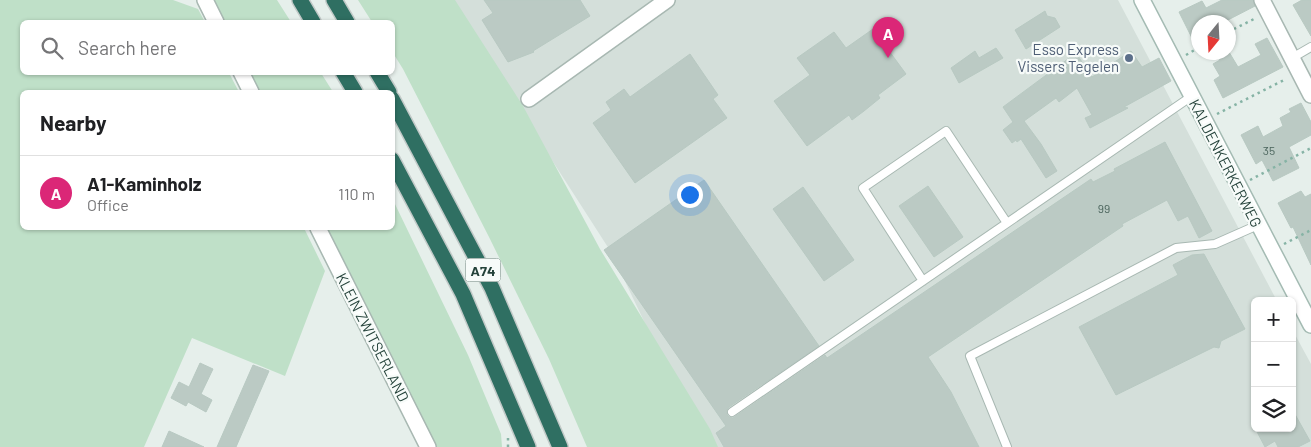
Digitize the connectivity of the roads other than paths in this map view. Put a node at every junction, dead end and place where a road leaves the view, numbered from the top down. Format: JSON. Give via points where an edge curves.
{"nodes":[{"id":1,"x":205,"y":0,"type":"edge"},
{"id":2,"x":300,"y":0,"type":"edge"},
{"id":3,"x":334,"y":0,"type":"edge"},
{"id":4,"x":667,"y":0,"type":"edge"},
{"id":5,"x":1142,"y":0,"type":"edge"},
{"id":6,"x":1265,"y":6,"type":"edge"},
{"id":7,"x":215,"y":20,"type":"edge"},
{"id":8,"x":312,"y":20,"type":"edge"},
{"id":9,"x":346,"y":20,"type":"edge"},
{"id":10,"x":1311,"y":47,"type":"edge"},
{"id":11,"x":1292,"y":58,"type":"junction"},
{"id":12,"x":242,"y":75,"type":"edge"},
{"id":13,"x":345,"y":75,"type":"edge"},
{"id":14,"x":379,"y":75,"type":"edge"},
{"id":15,"x":250,"y":90,"type":"edge"},
{"id":16,"x":354,"y":90,"type":"edge"},
{"id":17,"x":388,"y":90,"type":"edge"},
{"id":18,"x":1311,"y":95,"type":"edge"},
{"id":19,"x":1192,"y":96,"type":"junction"},
{"id":20,"x":529,"y":99,"type":"dead end"},
{"id":21,"x":395,"y":105,"type":"edge"},
{"id":22,"x":395,"y":166,"type":"edge"},
{"id":23,"x":1007,"y":223,"type":"junction"},
{"id":24,"x":1258,"y":225,"type":"junction"},
{"id":25,"x":319,"y":230,"type":"edge"},
{"id":26,"x":923,"y":281,"type":"junction"},
{"id":27,"x":1311,"y":325,"type":"edge"},
{"id":28,"x":732,"y":412,"type":"dead end"},
{"id":29,"x":428,"y":447,"type":"edge"},
{"id":30,"x":528,"y":447,"type":"edge"},
{"id":31,"x":560,"y":447,"type":"edge"},
{"id":32,"x":1007,"y":447,"type":"edge"}],
"edges":[{"from":1,"to":7,"type":"street"},
{"from":2,"to":8,"type":"highway"},
{"from":3,"to":9,"type":"highway"},
{"from":4,"to":20,"type":"street"},
{"from":5,"to":19,"type":"street","name":"KALDENKERKERWEG"},
{"from":6,"to":11,"type":"street"},
{"from":10,"to":11,"type":"lane"},
{"from":11,"to":18,"type":"street"},
{"from":12,"to":15,"type":"street"},
{"from":13,"to":16,"type":"highway"},
{"from":14,"to":17,"type":"highway"},
{"from":19,"to":23,"type":"lane"},
{"from":19,"to":24,"type":"street","name":"KALDENKERKERWEG"},
{"from":21,"to":31,"type":"highway","number":"A74","via":[[492,288]]},
{"from":22,"to":30,"type":"highway","number":"A74","via":[[463,294]]},
{"from":23,"to":26,"type":"lane"},
{"from":23,"to":26,"type":"lane","via":[[946,131],[863,188]]},
{"from":24,"to":27,"type":"street","name":"KALDENKERKERWEG"},
{"from":24,"to":32,"type":"lane","via":[[1216,244],[1176,248],[970,356]]},
{"from":25,"to":29,"type":"street","name":"KLEIN ZWITSERLAND"},
{"from":26,"to":28,"type":"lane"}]}
